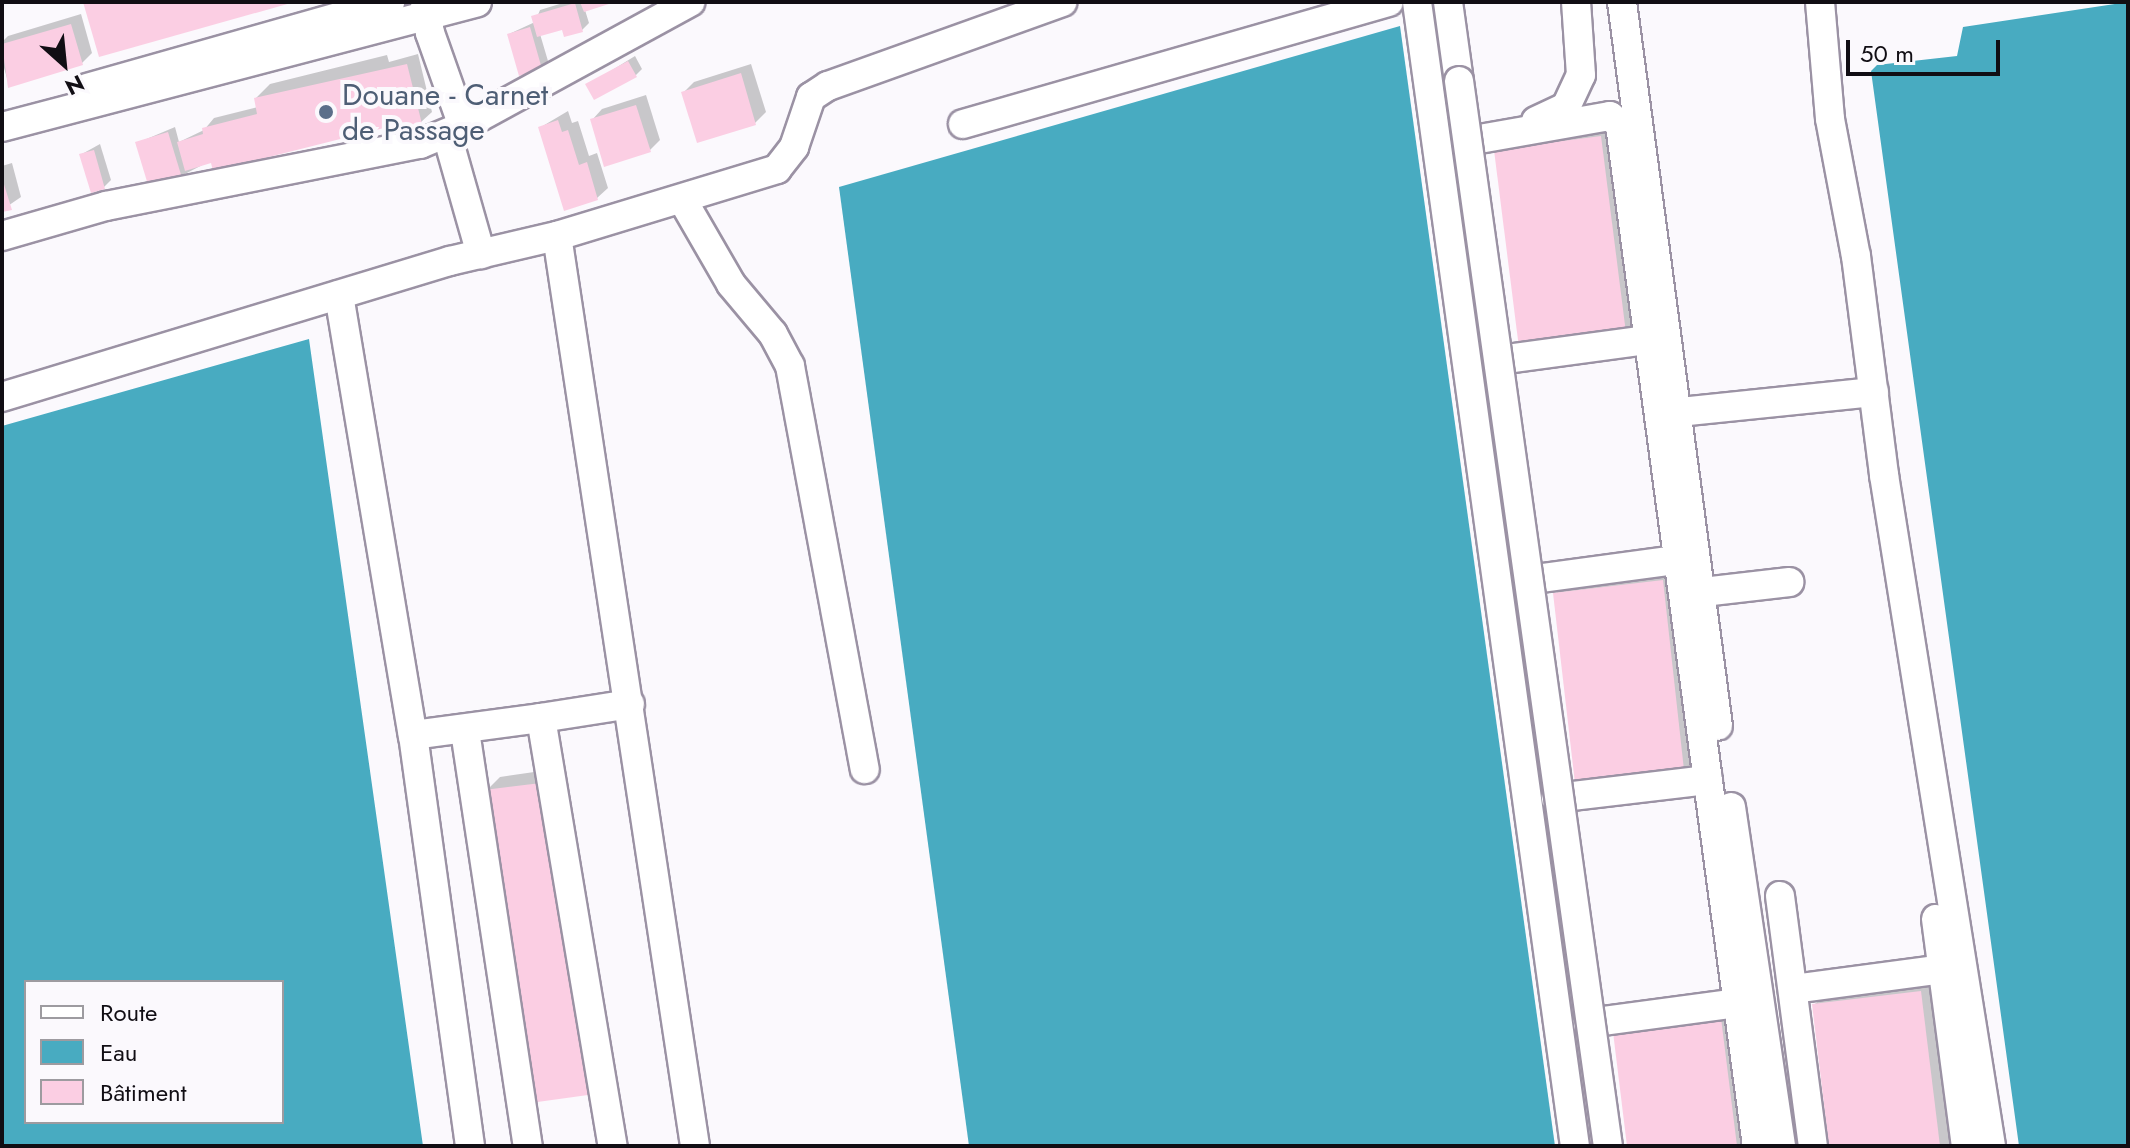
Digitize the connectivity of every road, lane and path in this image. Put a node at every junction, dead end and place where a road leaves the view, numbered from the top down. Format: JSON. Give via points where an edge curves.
{"nodes":[{"id":1,"x":390,"y":2,"type":"edge"},
{"id":2,"x":477,"y":2,"type":"edge"},
{"id":3,"x":690,"y":2,"type":"edge"},
{"id":4,"x":1062,"y":2,"type":"edge"},
{"id":5,"x":1389,"y":2,"type":"edge"},
{"id":6,"x":1417,"y":2,"type":"edge"},
{"id":7,"x":1448,"y":2,"type":"edge"},
{"id":8,"x":1576,"y":2,"type":"edge"},
{"id":9,"x":1622,"y":2,"type":"edge"},
{"id":10,"x":1820,"y":2,"type":"edge"},
{"id":11,"x":426,"y":9,"type":"edge"},
{"id":12,"x":3,"y":121,"type":"edge"},
{"id":13,"x":963,"y":124,"type":"dead end"},
{"id":14,"x":455,"y":130,"type":"junction"},
{"id":15,"x":1450,"y":133,"type":"junction"},
{"id":16,"x":682,"y":199,"type":"junction"},
{"id":17,"x":2,"y":236,"type":"edge"},
{"id":18,"x":557,"y":236,"type":"junction"},
{"id":19,"x":481,"y":254,"type":"junction"},
{"id":20,"x":339,"y":295,"type":"junction"},
{"id":21,"x":1647,"y":340,"type":"junction"},
{"id":22,"x":1499,"y":360,"type":"junction"},
{"id":23,"x":1874,"y":392,"type":"junction"},
{"id":24,"x":2,"y":397,"type":"edge"},
{"id":25,"x":1680,"y":412,"type":"junction"},
{"id":26,"x":1675,"y":560,"type":"junction"},
{"id":27,"x":1527,"y":580,"type":"junction"},
{"id":28,"x":1789,"y":582,"type":"dead end"},
{"id":29,"x":1703,"y":592,"type":"junction"},
{"id":30,"x":630,"y":704,"type":"junction"},
{"id":31,"x":541,"y":718,"type":"junction"},
{"id":32,"x":465,"y":731,"type":"junction"},
{"id":33,"x":413,"y":735,"type":"junction"},
{"id":34,"x":865,"y":769,"type":"dead end"},
{"id":35,"x":1708,"y":780,"type":"junction"},
{"id":36,"x":1556,"y":798,"type":"junction"},
{"id":37,"x":1931,"y":874,"type":"dead end"},
{"id":38,"x":1780,"y":896,"type":"dead end"},
{"id":39,"x":1942,"y":969,"type":"junction"},
{"id":40,"x":1793,"y":989,"type":"junction"},
{"id":41,"x":1738,"y":1003,"type":"junction"},
{"id":42,"x":1588,"y":1023,"type":"junction"},
{"id":43,"x":470,"y":1146,"type":"edge"},
{"id":44,"x":528,"y":1146,"type":"edge"},
{"id":45,"x":613,"y":1146,"type":"edge"},
{"id":46,"x":695,"y":1146,"type":"edge"},
{"id":47,"x":1575,"y":1146,"type":"edge"},
{"id":48,"x":1608,"y":1146,"type":"edge"},
{"id":49,"x":1757,"y":1146,"type":"edge"},
{"id":50,"x":1781,"y":1146,"type":"edge"},
{"id":51,"x":1813,"y":1146,"type":"edge"},
{"id":52,"x":1966,"y":1146,"type":"edge"},
{"id":53,"x":1991,"y":1146,"type":"edge"}],
"edges":[{"from":1,"to":12,"type":"street"},
{"from":2,"to":11,"type":"street"},
{"from":3,"to":14,"type":"street"},
{"from":4,"to":16,"type":"street","via":[[828,86],[811,97],[794,147],[777,169]]},
{"from":5,"to":13,"type":"street"},
{"from":6,"to":15,"type":"street"},
{"from":7,"to":15,"type":"street","bridge":true},
{"from":8,"to":15,"type":"street","via":[[1581,75],[1566,107],[1543,121]]},
{"from":9,"to":25,"type":"street"},
{"from":10,"to":23,"type":"street","via":[[1830,119]]},
{"from":11,"to":12,"type":"street"},
{"from":11,"to":14,"type":"street"},
{"from":14,"to":17,"type":"street","via":[[373,156],[106,206]]},
{"from":14,"to":19,"type":"street"},
{"from":15,"to":21,"type":"street","via":[[1610,116],[1617,120]]},
{"from":15,"to":22,"type":"street","bridge":true},
{"from":15,"to":47,"type":"street"},
{"from":16,"to":18,"type":"street"},
{"from":16,"to":34,"type":"street","via":[[731,284],[773,334],[790,366]]},
{"from":18,"to":19,"type":"street"},
{"from":18,"to":30,"type":"street"},
{"from":19,"to":20,"type":"street"},
{"from":20,"to":24,"type":"street"},
{"from":20,"to":33,"type":"street"},
{"from":21,"to":22,"type":"street"},
{"from":21,"to":26,"type":"street"},
{"from":22,"to":27,"type":"street","bridge":true},
{"from":23,"to":25,"type":"street"},
{"from":23,"to":53,"type":"street"},
{"from":25,"to":29,"type":"street"},
{"from":26,"to":27,"type":"street"},
{"from":26,"to":35,"type":"street"},
{"from":27,"to":36,"type":"street","bridge":true},
{"from":28,"to":29,"type":"street"},
{"from":29,"to":50,"type":"street"},
{"from":30,"to":31,"type":"street"},
{"from":30,"to":46,"type":"street"},
{"from":31,"to":32,"type":"street"},
{"from":31,"to":45,"type":"street"},
{"from":32,"to":33,"type":"street"},
{"from":32,"to":44,"type":"street"},
{"from":33,"to":43,"type":"street"},
{"from":35,"to":36,"type":"street"},
{"from":35,"to":41,"type":"street"},
{"from":36,"to":42,"type":"street","bridge":true},
{"from":37,"to":39,"type":"street"},
{"from":38,"to":40,"type":"street"},
{"from":39,"to":40,"type":"street"},
{"from":39,"to":52,"type":"street"},
{"from":40,"to":51,"type":"street"},
{"from":41,"to":42,"type":"street"},
{"from":41,"to":49,"type":"street"},
{"from":42,"to":48,"type":"street","bridge":true}]}
